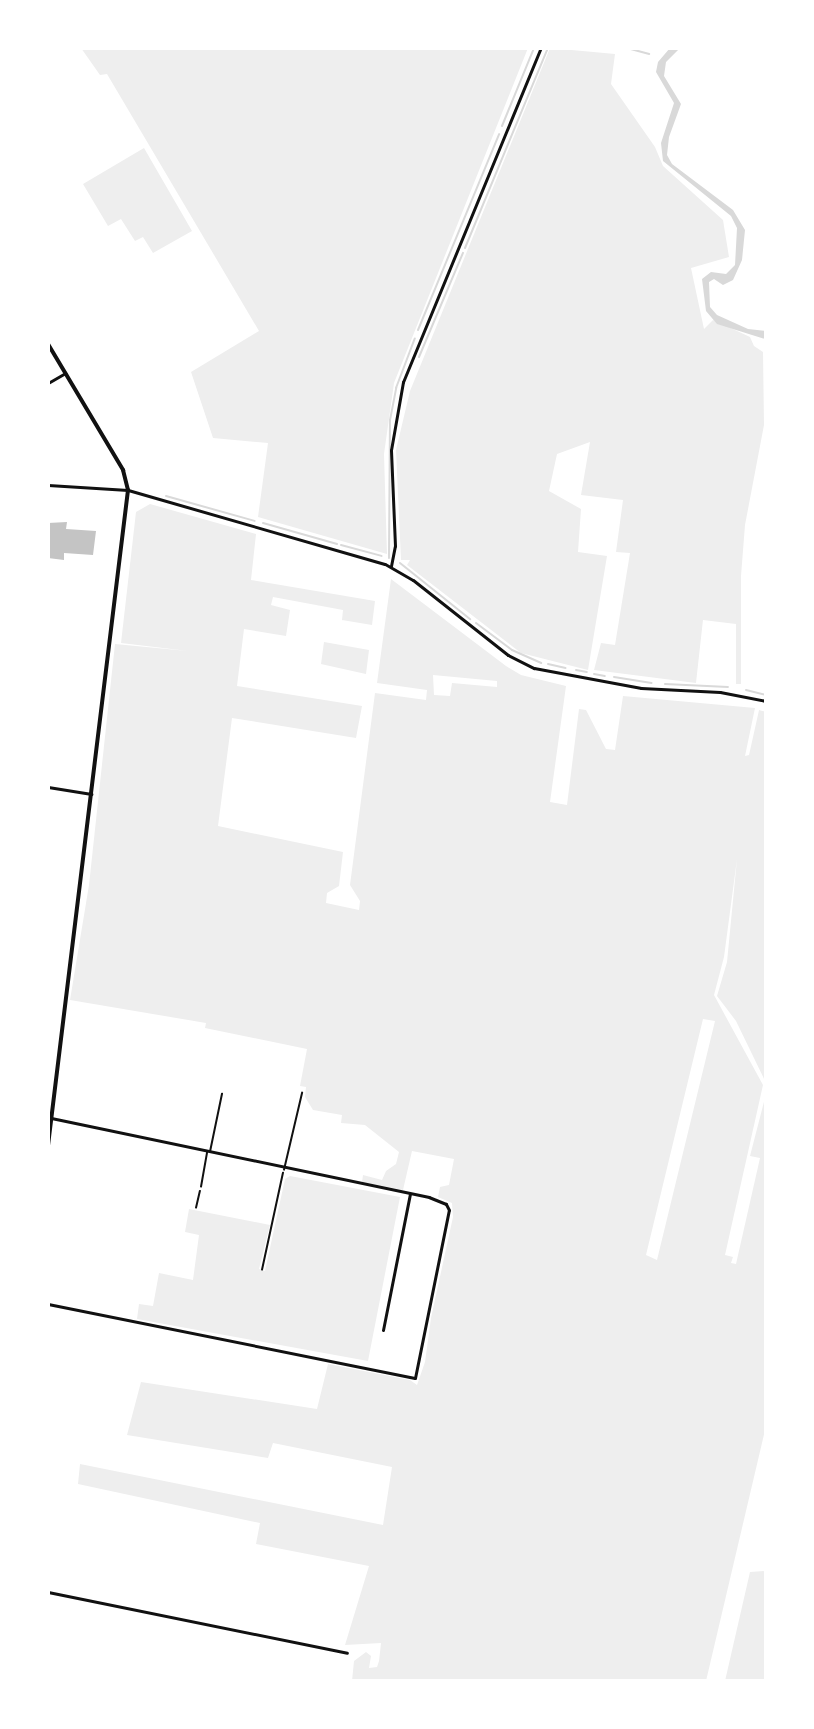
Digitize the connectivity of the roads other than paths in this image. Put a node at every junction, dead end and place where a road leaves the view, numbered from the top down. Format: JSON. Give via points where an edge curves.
{"nodes":[{"id":1,"x":541,"y":48,"type":"edge"},
{"id":2,"x":48,"y":344,"type":"edge"},
{"id":3,"x":65,"y":373,"type":"junction"},
{"id":4,"x":48,"y":383,"type":"edge"},
{"id":5,"x":48,"y":485,"type":"edge"},
{"id":6,"x":128,"y":490,"type":"junction"},
{"id":7,"x":391,"y":567,"type":"junction"},
{"id":8,"x":766,"y":701,"type":"edge"},
{"id":9,"x":48,"y":788,"type":"edge"},
{"id":10,"x":91,"y":794,"type":"junction"},
{"id":11,"x":303,"y":1093,"type":"dead end"},
{"id":12,"x":222,"y":1094,"type":"dead end"},
{"id":13,"x":51,"y":1118,"type":"junction"},
{"id":14,"x":48,"y":1144,"type":"edge"},
{"id":15,"x":209,"y":1152,"type":"junction"},
{"id":16,"x":284,"y":1170,"type":"junction"},
{"id":17,"x":201,"y":1187,"type":"road end"},
{"id":18,"x":410,"y":1194,"type":"junction"},
{"id":19,"x":48,"y":1304,"type":"edge"},
{"id":20,"x":383,"y":1330,"type":"dead end"},
{"id":21,"x":48,"y":1592,"type":"edge"},
{"id":22,"x":347,"y":1653,"type":"dead end"}],
"edges":[{"from":1,"to":7,"type":"street","via":[[403,382],[391,450],[395,546]]},
{"from":2,"to":3,"type":"street"},
{"from":3,"to":4,"type":"street"},
{"from":3,"to":6,"type":"street","via":[[123,470]]},
{"from":5,"to":6,"type":"street"},
{"from":6,"to":7,"type":"street"},
{"from":6,"to":10,"type":"street"},
{"from":7,"to":8,"type":"street","via":[[508,655],[534,668],[641,688],[720,692]]},
{"from":9,"to":10,"type":"street"},
{"from":10,"to":13,"type":"street"},
{"from":11,"to":16,"type":"lane"},
{"from":12,"to":15,"type":"lane"},
{"from":13,"to":14,"type":"street"},
{"from":13,"to":15,"type":"street"},
{"from":15,"to":16,"type":"street"},
{"from":15,"to":17,"type":"lane"},
{"from":16,"to":18,"type":"street"},
{"from":18,"to":19,"type":"street","via":[[437,1199],[448,1207],[415,1378]]},
{"from":18,"to":20,"type":"street"},
{"from":21,"to":22,"type":"street"}]}
